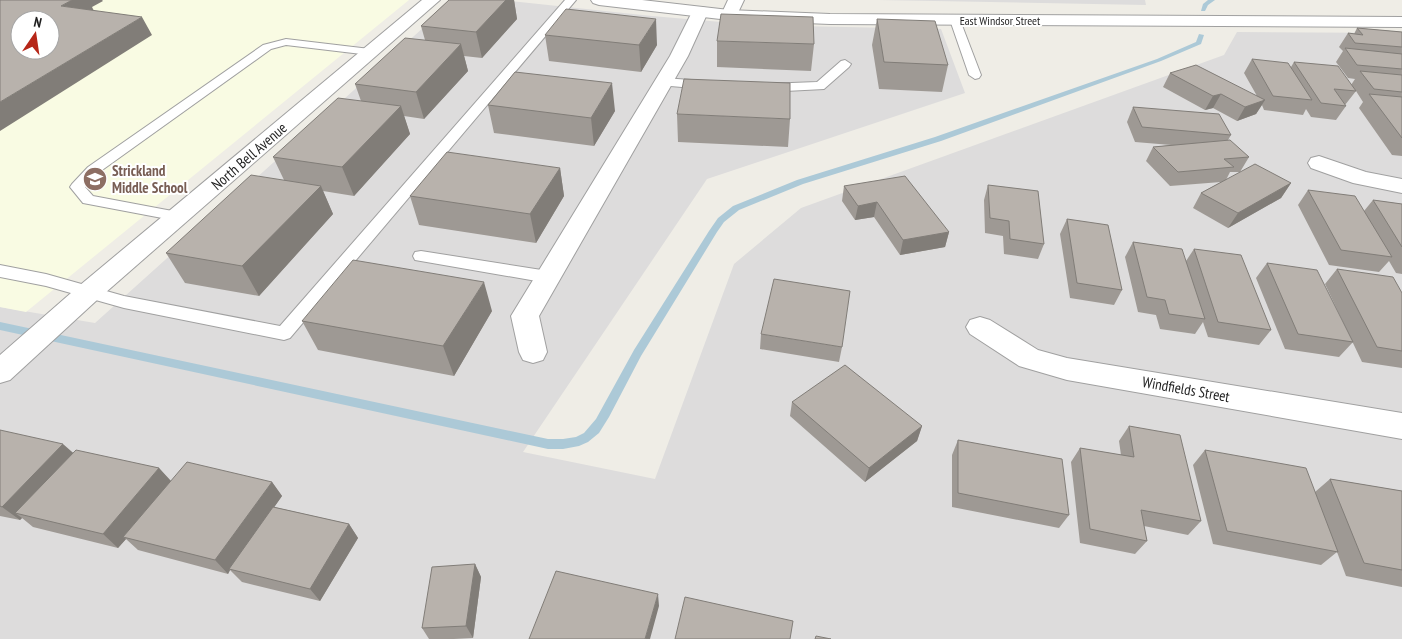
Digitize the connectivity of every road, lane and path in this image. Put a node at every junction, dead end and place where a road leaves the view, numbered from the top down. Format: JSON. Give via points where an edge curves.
{"nodes":[{"id":1,"x":432,"y":0,"type":"edge"},
{"id":2,"x":571,"y":0,"type":"edge"},
{"id":3,"x":599,"y":0,"type":"edge"},
{"id":4,"x":732,"y":7,"type":"edge"},
{"id":5,"x":700,"y":12,"type":"junction"},
{"id":6,"x":955,"y":20,"type":"junction"},
{"id":7,"x":1402,"y":22,"type":"edge"},
{"id":8,"x":370,"y":52,"type":"junction"},
{"id":9,"x":845,"y":64,"type":"dead end"},
{"id":10,"x":975,"y":75,"type":"dead end"},
{"id":11,"x":663,"y":82,"type":"junction"},
{"id":12,"x":720,"y":86,"type":"edge"},
{"id":13,"x":749,"y":88,"type":"edge"},
{"id":14,"x":1319,"y":163,"type":"dead end"},
{"id":15,"x":1402,"y":186,"type":"edge"},
{"id":16,"x":178,"y":216,"type":"junction"},
{"id":17,"x":421,"y":256,"type":"dead end"},
{"id":18,"x":0,"y":271,"type":"edge"},
{"id":19,"x":548,"y":277,"type":"junction"},
{"id":20,"x":86,"y":295,"type":"junction"},
{"id":21,"x":980,"y":327,"type":"dead end"},
{"id":22,"x":533,"y":352,"type":"dead end"},
{"id":23,"x":0,"y":372,"type":"edge"},
{"id":24,"x":1402,"y":426,"type":"edge"}],
"edges":[{"from":1,"to":8,"type":"street","name":"North Bell Avenue"},
{"from":2,"to":20,"type":"lane","via":[[284,333]]},
{"from":3,"to":5,"type":"street","name":"East Windsor Street"},
{"from":4,"to":5,"type":"street","name":"East Windsor Street"},
{"from":4,"to":6,"type":"street","name":"East Windsor Street","via":[[830,19]]},
{"from":5,"to":11,"type":"street"},
{"from":6,"to":7,"type":"street","name":"East Windsor Street"},
{"from":6,"to":10,"type":"lane"},
{"from":8,"to":16,"type":"street","name":"North Bell Avenue"},
{"from":8,"to":16,"type":"lane","via":[[286,42],[267,47],[93,170],[78,187],[88,200]]},
{"from":9,"to":13,"type":"lane","via":[[820,86]]},
{"from":11,"to":12,"type":"lane"},
{"from":11,"to":19,"type":"street"},
{"from":14,"to":15,"type":"street","via":[[1361,178]]},
{"from":16,"to":20,"type":"street","name":"North Bell Avenue"},
{"from":17,"to":19,"type":"lane"},
{"from":18,"to":20,"type":"lane","via":[[46,280]]},
{"from":19,"to":22,"type":"street","via":[[525,316]]},
{"from":20,"to":23,"type":"street","name":"North Bell Avenue"},
{"from":21,"to":24,"type":"street","name":"Windfields Street","via":[[1029,358],[1067,368]]}]}
